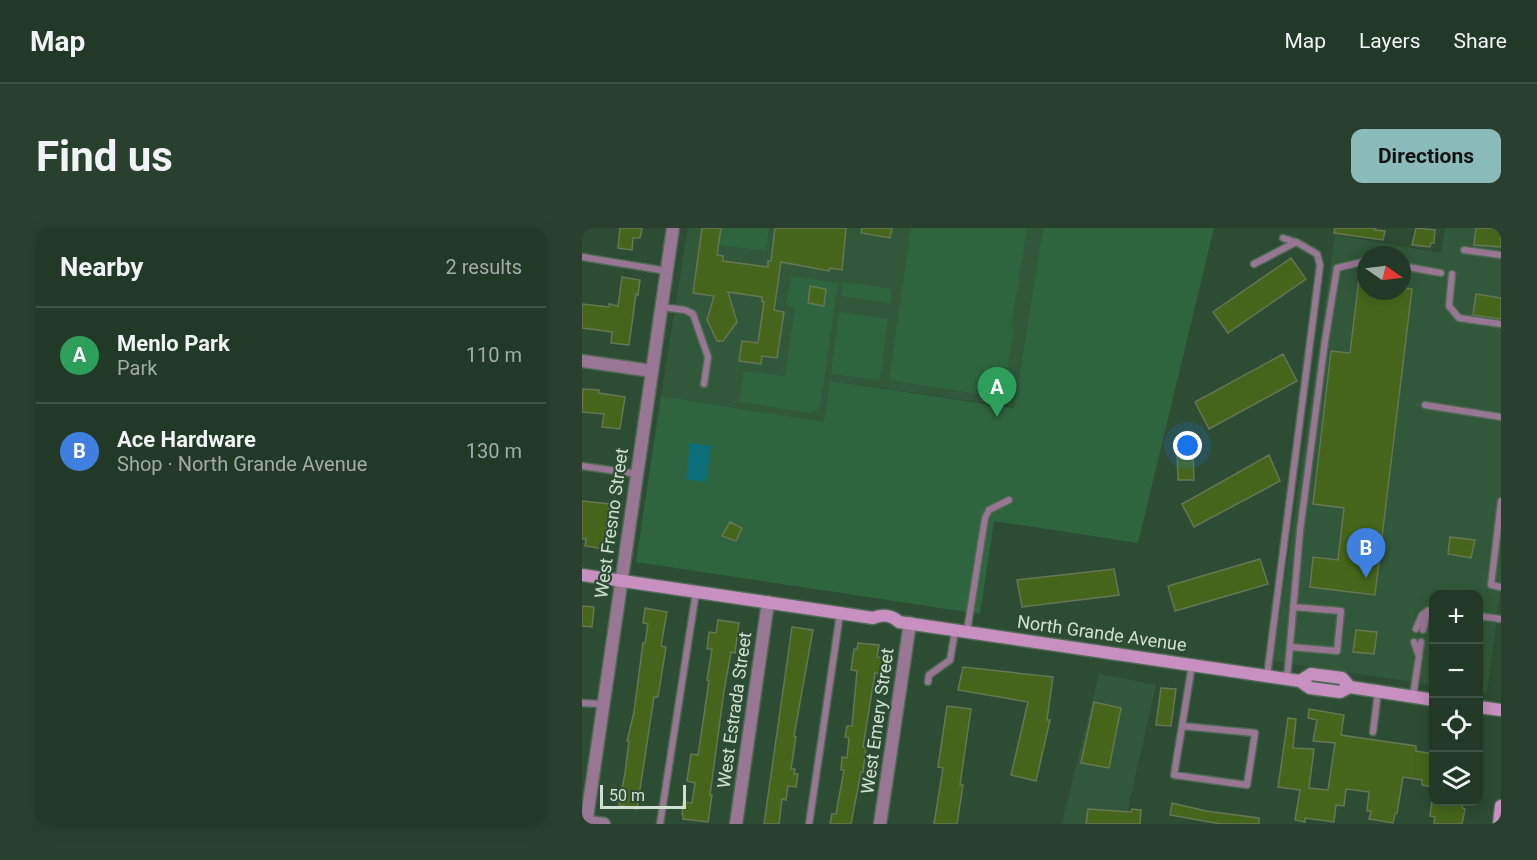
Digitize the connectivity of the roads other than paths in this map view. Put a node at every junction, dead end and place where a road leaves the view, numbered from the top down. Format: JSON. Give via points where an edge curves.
{"nodes":[{"id":1,"x":673,"y":228,"type":"edge"},
{"id":2,"x":1283,"y":237,"type":"dead end"},
{"id":3,"x":1296,"y":242,"type":"junction"},
{"id":4,"x":1464,"y":250,"type":"dead end"},
{"id":5,"x":1501,"y":255,"type":"edge"},
{"id":6,"x":582,"y":257,"type":"edge"},
{"id":7,"x":1357,"y":263,"type":"edge"},
{"id":8,"x":1254,"y":264,"type":"dead end"},
{"id":9,"x":1411,"y":268,"type":"edge"},
{"id":10,"x":667,"y":271,"type":"junction"},
{"id":11,"x":1441,"y":273,"type":"dead end"},
{"id":12,"x":1452,"y":274,"type":"dead end"},
{"id":13,"x":661,"y":307,"type":"junction"},
{"id":14,"x":1501,"y":324,"type":"edge"},
{"id":15,"x":582,"y":361,"type":"edge"},
{"id":16,"x":652,"y":371,"type":"junction"},
{"id":17,"x":704,"y":384,"type":"dead end"},
{"id":18,"x":1425,"y":405,"type":"dead end"},
{"id":19,"x":1501,"y":417,"type":"edge"},
{"id":20,"x":582,"y":466,"type":"edge"},
{"id":21,"x":637,"y":474,"type":"junction"},
{"id":22,"x":1009,"y":500,"type":"dead end"},
{"id":23,"x":1501,"y":501,"type":"edge"},
{"id":24,"x":582,"y":575,"type":"edge"},
{"id":25,"x":621,"y":581,"type":"junction"},
{"id":26,"x":1501,"y":587,"type":"edge"},
{"id":27,"x":696,"y":591,"type":"junction"},
{"id":28,"x":768,"y":602,"type":"junction"},
{"id":29,"x":1293,"y":607,"type":"junction"},
{"id":30,"x":1429,"y":612,"type":"edge"},
{"id":31,"x":840,"y":613,"type":"junction"},
{"id":32,"x":1483,"y":617,"type":"edge"},
{"id":33,"x":1501,"y":619,"type":"edge"},
{"id":34,"x":905,"y":623,"type":"junction"},
{"id":35,"x":1419,"y":630,"type":"dead end"},
{"id":36,"x":961,"y":631,"type":"junction"},
{"id":37,"x":1418,"y":642,"type":"dead end"},
{"id":38,"x":1290,"y":647,"type":"junction"},
{"id":39,"x":1192,"y":664,"type":"junction"},
{"id":40,"x":1267,"y":676,"type":"junction"},
{"id":41,"x":1287,"y":679,"type":"junction"},
{"id":42,"x":928,"y":682,"type":"dead end"},
{"id":43,"x":1378,"y":692,"type":"junction"},
{"id":44,"x":1413,"y":697,"type":"junction"},
{"id":45,"x":1429,"y":699,"type":"edge"},
{"id":46,"x":582,"y":703,"type":"edge"},
{"id":47,"x":603,"y":704,"type":"junction"},
{"id":48,"x":1483,"y":708,"type":"edge"},
{"id":49,"x":1501,"y":711,"type":"edge"},
{"id":50,"x":1182,"y":726,"type":"junction"},
{"id":51,"x":1373,"y":732,"type":"dead end"},
{"id":52,"x":1501,"y":806,"type":"edge"},
{"id":53,"x":584,"y":822,"type":"edge"},
{"id":54,"x":604,"y":824,"type":"edge"},
{"id":55,"x":660,"y":824,"type":"edge"},
{"id":56,"x":736,"y":824,"type":"edge"},
{"id":57,"x":809,"y":824,"type":"edge"},
{"id":58,"x":880,"y":824,"type":"edge"},
{"id":59,"x":1499,"y":824,"type":"edge"}],
"edges":[{"from":1,"to":10,"type":"street","name":"West Fresno Street"},
{"from":2,"to":3,"type":"lane"},
{"from":3,"to":8,"type":"lane"},
{"from":3,"to":40,"type":"lane","via":[[1317,254],[1320,265]]},
{"from":4,"to":5,"type":"lane"},
{"from":6,"to":10,"type":"lane"},
{"from":7,"to":29,"type":"lane","via":[[1337,268],[1301,519]]},
{"from":9,"to":11,"type":"lane"},
{"from":10,"to":13,"type":"street","name":"West Fresno Street"},
{"from":12,"to":14,"type":"lane","via":[[1449,306],[1459,318]]},
{"from":13,"to":16,"type":"street","name":"West Fresno Street"},
{"from":13,"to":17,"type":"lane","via":[[693,314],[708,357]]},
{"from":15,"to":16,"type":"street"},
{"from":16,"to":21,"type":"street","name":"West Fresno Street"},
{"from":18,"to":19,"type":"lane"},
{"from":20,"to":21,"type":"lane"},
{"from":21,"to":25,"type":"street","name":"West Fresno Street"},
{"from":22,"to":36,"type":"lane","via":[[989,510],[984,518]]},
{"from":23,"to":26,"type":"lane","via":[[1491,585]]},
{"from":24,"to":25,"type":"main road","name":"North Grande Avenue"},
{"from":25,"to":27,"type":"main road","name":"North Grande Avenue"},
{"from":25,"to":47,"type":"street","name":"West Fresno Street"},
{"from":27,"to":28,"type":"main road","name":"North Grande Avenue"},
{"from":27,"to":55,"type":"lane"},
{"from":28,"to":31,"type":"main road","name":"North Grande Avenue"},
{"from":28,"to":56,"type":"street","name":"West Estrada Street"},
{"from":29,"to":38,"type":"lane"},
{"from":29,"to":38,"type":"lane","via":[[1341,611],[1337,651]]},
{"from":30,"to":35,"type":"lane"},
{"from":31,"to":34,"type":"main road","name":"North Grande Avenue","via":[[894,617]]},
{"from":31,"to":57,"type":"lane"},
{"from":32,"to":33,"type":"lane"},
{"from":34,"to":36,"type":"main road","name":"North Grande Avenue"},
{"from":34,"to":58,"type":"street","name":"West Emery Street"},
{"from":36,"to":39,"type":"main road","name":"North Grande Avenue"},
{"from":36,"to":42,"type":"lane","via":[[950,660],[928,675]]},
{"from":37,"to":44,"type":"lane"},
{"from":38,"to":41,"type":"lane"},
{"from":39,"to":40,"type":"main road","name":"North Grande Avenue"},
{"from":39,"to":50,"type":"lane"},
{"from":40,"to":41,"type":"main road","name":"North Grande Avenue"},
{"from":41,"to":43,"type":"main road","name":"North Grande Avenue","via":[[1300,681],[1311,674],[1342,678],[1350,687]]},
{"from":43,"to":44,"type":"main road","name":"North Grande Avenue"},
{"from":43,"to":51,"type":"lane"},
{"from":44,"to":45,"type":"main road","name":"North Grande Avenue"},
{"from":46,"to":47,"type":"lane"},
{"from":47,"to":53,"type":"street","name":"West Fresno Street"},
{"from":48,"to":49,"type":"main road"},
{"from":50,"to":50,"type":"lane","via":[[1255,734],[1247,785],[1174,776]]},
{"from":52,"to":59,"type":"main road"},
{"from":53,"to":54,"type":"street"}]}
